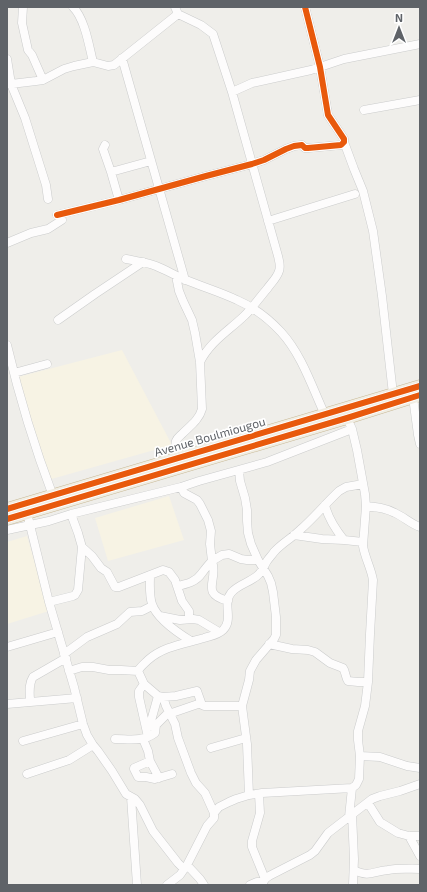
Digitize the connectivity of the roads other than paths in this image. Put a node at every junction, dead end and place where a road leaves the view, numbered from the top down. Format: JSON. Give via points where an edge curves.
{"nodes":[{"id":1,"x":23,"y":7,"type":"edge"},
{"id":2,"x":74,"y":7,"type":"edge"},
{"id":3,"x":305,"y":7,"type":"edge"},
{"id":4,"x":177,"y":10,"type":"edge"},
{"id":5,"x":420,"y":44,"type":"edge"},
{"id":6,"x":122,"y":58,"type":"junction"},
{"id":7,"x":7,"y":59,"type":"edge"},
{"id":8,"x":94,"y":62,"type":"junction"},
{"id":9,"x":320,"y":67,"type":"junction"},
{"id":10,"x":43,"y":80,"type":"junction"},
{"id":11,"x":9,"y":84,"type":"edge"},
{"id":12,"x":232,"y":92,"type":"junction"},
{"id":13,"x":420,"y":100,"type":"edge"},
{"id":14,"x":364,"y":110,"type":"dead end"},
{"id":15,"x":344,"y":142,"type":"junction"},
{"id":16,"x":105,"y":145,"type":"dead end"},
{"id":17,"x":151,"y":161,"type":"junction"},
{"id":18,"x":252,"y":164,"type":"junction"},
{"id":19,"x":111,"y":172,"type":"junction"},
{"id":20,"x":159,"y":189,"type":"junction"},
{"id":21,"x":355,"y":194,"type":"dead end"},
{"id":22,"x":48,"y":199,"type":"dead end"},
{"id":23,"x":119,"y":200,"type":"junction"},
{"id":24,"x":268,"y":221,"type":"junction"},
{"id":25,"x":7,"y":243,"type":"edge"},
{"id":26,"x":126,"y":259,"type":"dead end"},
{"id":27,"x":143,"y":262,"type":"junction"},
{"id":28,"x":176,"y":276,"type":"junction"},
{"id":29,"x":185,"y":280,"type":"junction"},
{"id":30,"x":251,"y":308,"type":"junction"},
{"id":31,"x":58,"y":320,"type":"dead end"},
{"id":32,"x":7,"y":345,"type":"edge"},
{"id":33,"x":200,"y":362,"type":"junction"},
{"id":34,"x":47,"y":364,"type":"dead end"},
{"id":35,"x":14,"y":373,"type":"junction"},
{"id":36,"x":420,"y":386,"type":"edge"},
{"id":37,"x":393,"y":394,"type":"junction"},
{"id":38,"x":416,"y":396,"type":"edge"},
{"id":39,"x":324,"y":415,"type":"junction"},
{"id":40,"x":347,"y":418,"type":"junction"},
{"id":41,"x":352,"y":429,"type":"junction"},
{"id":42,"x":420,"y":444,"type":"edge"},
{"id":43,"x":180,"y":457,"type":"junction"},
{"id":44,"x":239,"y":470,"type":"junction"},
{"id":45,"x":363,"y":484,"type":"junction"},
{"id":46,"x":181,"y":487,"type":"junction"},
{"id":47,"x":53,"y":496,"type":"junction"},
{"id":48,"x":325,"y":505,"type":"junction"},
{"id":49,"x":366,"y":506,"type":"junction"},
{"id":50,"x":7,"y":509,"type":"edge"},
{"id":51,"x":27,"y":513,"type":"junction"},
{"id":52,"x":71,"y":514,"type":"junction"},
{"id":53,"x":7,"y":519,"type":"edge"},
{"id":54,"x":29,"y":526,"type":"junction"},
{"id":55,"x":420,"y":527,"type":"edge"},
{"id":56,"x":7,"y":530,"type":"edge"},
{"id":57,"x":294,"y":535,"type":"junction"},
{"id":58,"x":344,"y":540,"type":"junction"},
{"id":59,"x":363,"y":542,"type":"junction"},
{"id":60,"x":82,"y":547,"type":"junction"},
{"id":61,"x":258,"y":560,"type":"junction"},
{"id":62,"x":212,"y":561,"type":"junction"},
{"id":63,"x":263,"y":568,"type":"junction"},
{"id":64,"x":150,"y":575,"type":"junction"},
{"id":65,"x":177,"y":586,"type":"junction"},
{"id":66,"x":228,"y":601,"type":"junction"},
{"id":67,"x":49,"y":602,"type":"junction"},
{"id":68,"x":152,"y":606,"type":"junction"},
{"id":69,"x":158,"y":615,"type":"junction"},
{"id":70,"x":189,"y":619,"type":"junction"},
{"id":71,"x":58,"y":632,"type":"junction"},
{"id":72,"x":220,"y":632,"type":"junction"},
{"id":73,"x":191,"y":642,"type":"junction"},
{"id":74,"x":269,"y":644,"type":"junction"},
{"id":75,"x":7,"y":647,"type":"edge"},
{"id":76,"x":65,"y":656,"type":"junction"},
{"id":77,"x":70,"y":671,"type":"junction"},
{"id":78,"x":138,"y":671,"type":"junction"},
{"id":79,"x":368,"y":682,"type":"junction"},
{"id":80,"x":144,"y":684,"type":"junction"},
{"id":81,"x":160,"y":696,"type":"junction"},
{"id":82,"x":77,"y":698,"type":"junction"},
{"id":83,"x":30,"y":702,"type":"junction"},
{"id":84,"x":201,"y":703,"type":"junction"},
{"id":85,"x":7,"y":704,"type":"edge"},
{"id":86,"x":242,"y":706,"type":"junction"},
{"id":87,"x":170,"y":714,"type":"junction"},
{"id":88,"x":83,"y":724,"type":"junction"},
{"id":89,"x":155,"y":728,"type":"junction"},
{"id":90,"x":146,"y":738,"type":"junction"},
{"id":91,"x":246,"y":738,"type":"junction"},
{"id":92,"x":115,"y":739,"type":"dead end"},
{"id":93,"x":22,"y":741,"type":"dead end"},
{"id":94,"x":93,"y":745,"type":"junction"},
{"id":95,"x":211,"y":748,"type":"dead end"},
{"id":96,"x":360,"y":756,"type":"junction"},
{"id":97,"x":150,"y":761,"type":"junction"},
{"id":98,"x":420,"y":768,"type":"edge"},
{"id":99,"x":27,"y":774,"type":"dead end"},
{"id":100,"x":172,"y":774,"type":"dead end"},
{"id":101,"x":159,"y":778,"type":"junction"},
{"id":102,"x":420,"y":784,"type":"edge"},
{"id":103,"x":352,"y":788,"type":"junction"},
{"id":104,"x":259,"y":794,"type":"junction"},
{"id":105,"x":249,"y":795,"type":"junction"},
{"id":106,"x":131,"y":797,"type":"junction"},
{"id":107,"x":368,"y":803,"type":"junction"},
{"id":108,"x":214,"y":813,"type":"junction"},
{"id":109,"x":350,"y":815,"type":"junction"},
{"id":110,"x":409,"y":836,"type":"junction"},
{"id":111,"x":420,"y":836,"type":"edge"},
{"id":112,"x":420,"y":856,"type":"edge"},
{"id":113,"x":185,"y":866,"type":"junction"},
{"id":114,"x":420,"y":869,"type":"edge"},
{"id":115,"x":354,"y":870,"type":"junction"},
{"id":116,"x":263,"y":882,"type":"edge"},
{"id":117,"x":137,"y":885,"type":"edge"},
{"id":118,"x":167,"y":885,"type":"edge"},
{"id":119,"x":204,"y":885,"type":"edge"},
{"id":120,"x":250,"y":885,"type":"edge"},
{"id":121,"x":353,"y":885,"type":"edge"}],
"edges":[{"from":1,"to":10,"type":"street","via":[[22,23],[28,50]]},
{"from":2,"to":8,"type":"street","via":[[84,28]]},
{"from":3,"to":9,"type":"street"},
{"from":4,"to":6,"type":"street"},
{"from":4,"to":12,"type":"street","via":[[213,34]]},
{"from":5,"to":9,"type":"street","via":[[356,56]]},
{"from":6,"to":8,"type":"street","via":[[114,65],[108,66]]},
{"from":6,"to":17,"type":"street"},
{"from":7,"to":11,"type":"street"},
{"from":8,"to":10,"type":"street","via":[[64,69]]},
{"from":9,"to":12,"type":"street","via":[[252,83]]},
{"from":9,"to":15,"type":"street","via":[[328,115]]},
{"from":10,"to":11,"type":"street"},
{"from":11,"to":22,"type":"street","via":[[25,118]]},
{"from":12,"to":18,"type":"street"},
{"from":13,"to":14,"type":"street"},
{"from":15,"to":18,"type":"street","via":[[341,145],[308,148],[302,145],[294,146]]},
{"from":15,"to":37,"type":"street","via":[[363,191],[373,231]]},
{"from":16,"to":19,"type":"street","via":[[103,149]]},
{"from":17,"to":19,"type":"street"},
{"from":17,"to":20,"type":"street"},
{"from":18,"to":20,"type":"street"},
{"from":18,"to":24,"type":"street"},
{"from":19,"to":23,"type":"street"},
{"from":20,"to":23,"type":"street"},
{"from":20,"to":29,"type":"street"},
{"from":21,"to":24,"type":"street"},
{"from":23,"to":25,"type":"street","via":[[60,217],[48,229]]},
{"from":24,"to":30,"type":"street","via":[[280,264],[279,271]]},
{"from":26,"to":27,"type":"street"},
{"from":27,"to":28,"type":"street"},
{"from":27,"to":31,"type":"street"},
{"from":28,"to":29,"type":"street"},
{"from":28,"to":33,"type":"street","via":[[182,301],[192,320]]},
{"from":29,"to":30,"type":"street","via":[[226,295]]},
{"from":30,"to":33,"type":"street","via":[[205,352]]},
{"from":30,"to":39,"type":"street","via":[[272,322],[292,346],[305,369]]},
{"from":32,"to":35,"type":"street"},
{"from":33,"to":43,"type":"street","via":[[202,409],[196,421],[176,440]]},
{"from":34,"to":35,"type":"street"},
{"from":35,"to":47,"type":"street"},
{"from":36,"to":37,"type":"highway","name":"Avenue Boulmiougou"},
{"from":37,"to":39,"type":"highway","name":"Avenue Boulmiougou"},
{"from":38,"to":40,"type":"highway","name":"Avenue Boulmiougou"},
{"from":38,"to":42,"type":"street"},
{"from":39,"to":43,"type":"highway","name":"Avenue Boulmiougou"},
{"from":40,"to":41,"type":"street"},
{"from":40,"to":51,"type":"highway","name":"Avenue Boulmiougou"},
{"from":41,"to":44,"type":"street"},
{"from":41,"to":45,"type":"street"},
{"from":43,"to":47,"type":"highway","name":"Avenue Boulmiougou"},
{"from":44,"to":46,"type":"street"},
{"from":44,"to":61,"type":"street","via":[[246,504],[248,533]]},
{"from":45,"to":48,"type":"street","via":[[342,489]]},
{"from":45,"to":49,"type":"street"},
{"from":46,"to":52,"type":"street"},
{"from":46,"to":62,"type":"street","via":[[184,493],[197,500],[208,520]]},
{"from":47,"to":50,"type":"highway","name":"Avenue Boulmiougou"},
{"from":48,"to":57,"type":"street"},
{"from":48,"to":58,"type":"street","via":[[331,522]]},
{"from":49,"to":55,"type":"street","via":[[386,509]]},
{"from":49,"to":59,"type":"street"},
{"from":51,"to":53,"type":"highway","name":"Avenue Boulmiougou"},
{"from":51,"to":54,"type":"street"},
{"from":52,"to":54,"type":"street"},
{"from":52,"to":60,"type":"street"},
{"from":54,"to":56,"type":"street"},
{"from":54,"to":67,"type":"street"},
{"from":57,"to":58,"type":"street"},
{"from":57,"to":63,"type":"street","via":[[275,551]]},
{"from":58,"to":59,"type":"street"},
{"from":59,"to":79,"type":"street","via":[[373,580]]},
{"from":60,"to":64,"type":"street","via":[[107,572],[115,587]]},
{"from":60,"to":67,"type":"street","via":[[77,592],[75,595]]},
{"from":61,"to":62,"type":"street","via":[[240,559],[229,554]]},
{"from":61,"to":63,"type":"street"},
{"from":62,"to":65,"type":"street","via":[[196,580]]},
{"from":62,"to":66,"type":"street","via":[[213,594]]},
{"from":63,"to":66,"type":"street","via":[[253,579],[234,590]]},
{"from":63,"to":74,"type":"street","via":[[271,584],[276,617],[276,634]]},
{"from":64,"to":65,"type":"street","via":[[163,570],[169,572]]},
{"from":64,"to":68,"type":"street"},
{"from":65,"to":70,"type":"street","via":[[189,611]]},
{"from":66,"to":72,"type":"street","via":[[228,622]]},
{"from":67,"to":71,"type":"street"},
{"from":68,"to":69,"type":"street"},
{"from":68,"to":76,"type":"street","via":[[142,612],[130,612],[117,624],[86,637]]},
{"from":69,"to":70,"type":"street","via":[[180,620]]},
{"from":69,"to":73,"type":"street"},
{"from":70,"to":72,"type":"street","via":[[199,620]]},
{"from":71,"to":75,"type":"street"},
{"from":71,"to":76,"type":"street"},
{"from":72,"to":73,"type":"street"},
{"from":73,"to":78,"type":"street","via":[[152,656]]},
{"from":74,"to":79,"type":"street","via":[[315,652],[330,663],[343,668],[348,681]]},
{"from":74,"to":86,"type":"street","via":[[250,671]]},
{"from":76,"to":77,"type":"street"},
{"from":76,"to":83,"type":"street","via":[[34,677],[30,686]]},
{"from":77,"to":78,"type":"street","via":[[93,667]]},
{"from":77,"to":82,"type":"street"},
{"from":78,"to":80,"type":"street"},
{"from":79,"to":96,"type":"street","via":[[358,731]]},
{"from":80,"to":81,"type":"street"},
{"from":80,"to":90,"type":"street","via":[[139,691],[139,697]]},
{"from":81,"to":84,"type":"street","via":[[176,696],[197,691]]},
{"from":81,"to":87,"type":"street"},
{"from":81,"to":89,"type":"street","via":[[151,721]]},
{"from":82,"to":83,"type":"street"},
{"from":82,"to":88,"type":"street"},
{"from":83,"to":85,"type":"street"},
{"from":84,"to":86,"type":"street","via":[[204,706]]},
{"from":84,"to":87,"type":"street"},
{"from":86,"to":91,"type":"street"},
{"from":87,"to":89,"type":"street","via":[[158,722]]},
{"from":87,"to":108,"type":"street","via":[[191,773]]},
{"from":88,"to":93,"type":"street"},
{"from":88,"to":94,"type":"street"},
{"from":89,"to":90,"type":"street","via":[[155,733]]},
{"from":90,"to":92,"type":"street"},
{"from":90,"to":97,"type":"street"},
{"from":91,"to":95,"type":"street"},
{"from":91,"to":105,"type":"street"},
{"from":94,"to":99,"type":"street","via":[[69,760]]},
{"from":94,"to":106,"type":"street","via":[[126,794]]},
{"from":96,"to":98,"type":"street","via":[[380,757]]},
{"from":96,"to":103,"type":"street","via":[[358,782]]},
{"from":97,"to":101,"type":"street"},
{"from":97,"to":101,"type":"street","via":[[135,767],[135,772],[138,777]]},
{"from":100,"to":101,"type":"street"},
{"from":102,"to":107,"type":"street","via":[[377,796]]},
{"from":103,"to":104,"type":"street"},
{"from":103,"to":109,"type":"street"},
{"from":104,"to":105,"type":"street"},
{"from":104,"to":116,"type":"street","via":[[260,813],[252,848]]},
{"from":105,"to":108,"type":"street","via":[[219,807]]},
{"from":106,"to":113,"type":"street","via":[[140,804],[153,831],[178,863]]},
{"from":106,"to":117,"type":"street"},
{"from":107,"to":109,"type":"street"},
{"from":107,"to":110,"type":"street","via":[[380,822],[398,833]]},
{"from":108,"to":113,"type":"street","via":[[214,818]]},
{"from":109,"to":115,"type":"street"},
{"from":109,"to":116,"type":"street","via":[[328,833],[310,855]]},
{"from":110,"to":111,"type":"street"},
{"from":110,"to":112,"type":"street"},
{"from":113,"to":118,"type":"street","via":[[180,875]]},
{"from":113,"to":119,"type":"street"},
{"from":114,"to":115,"type":"street","via":[[388,870],[372,874]]},
{"from":115,"to":121,"type":"street"},
{"from":116,"to":120,"type":"street"}]}
